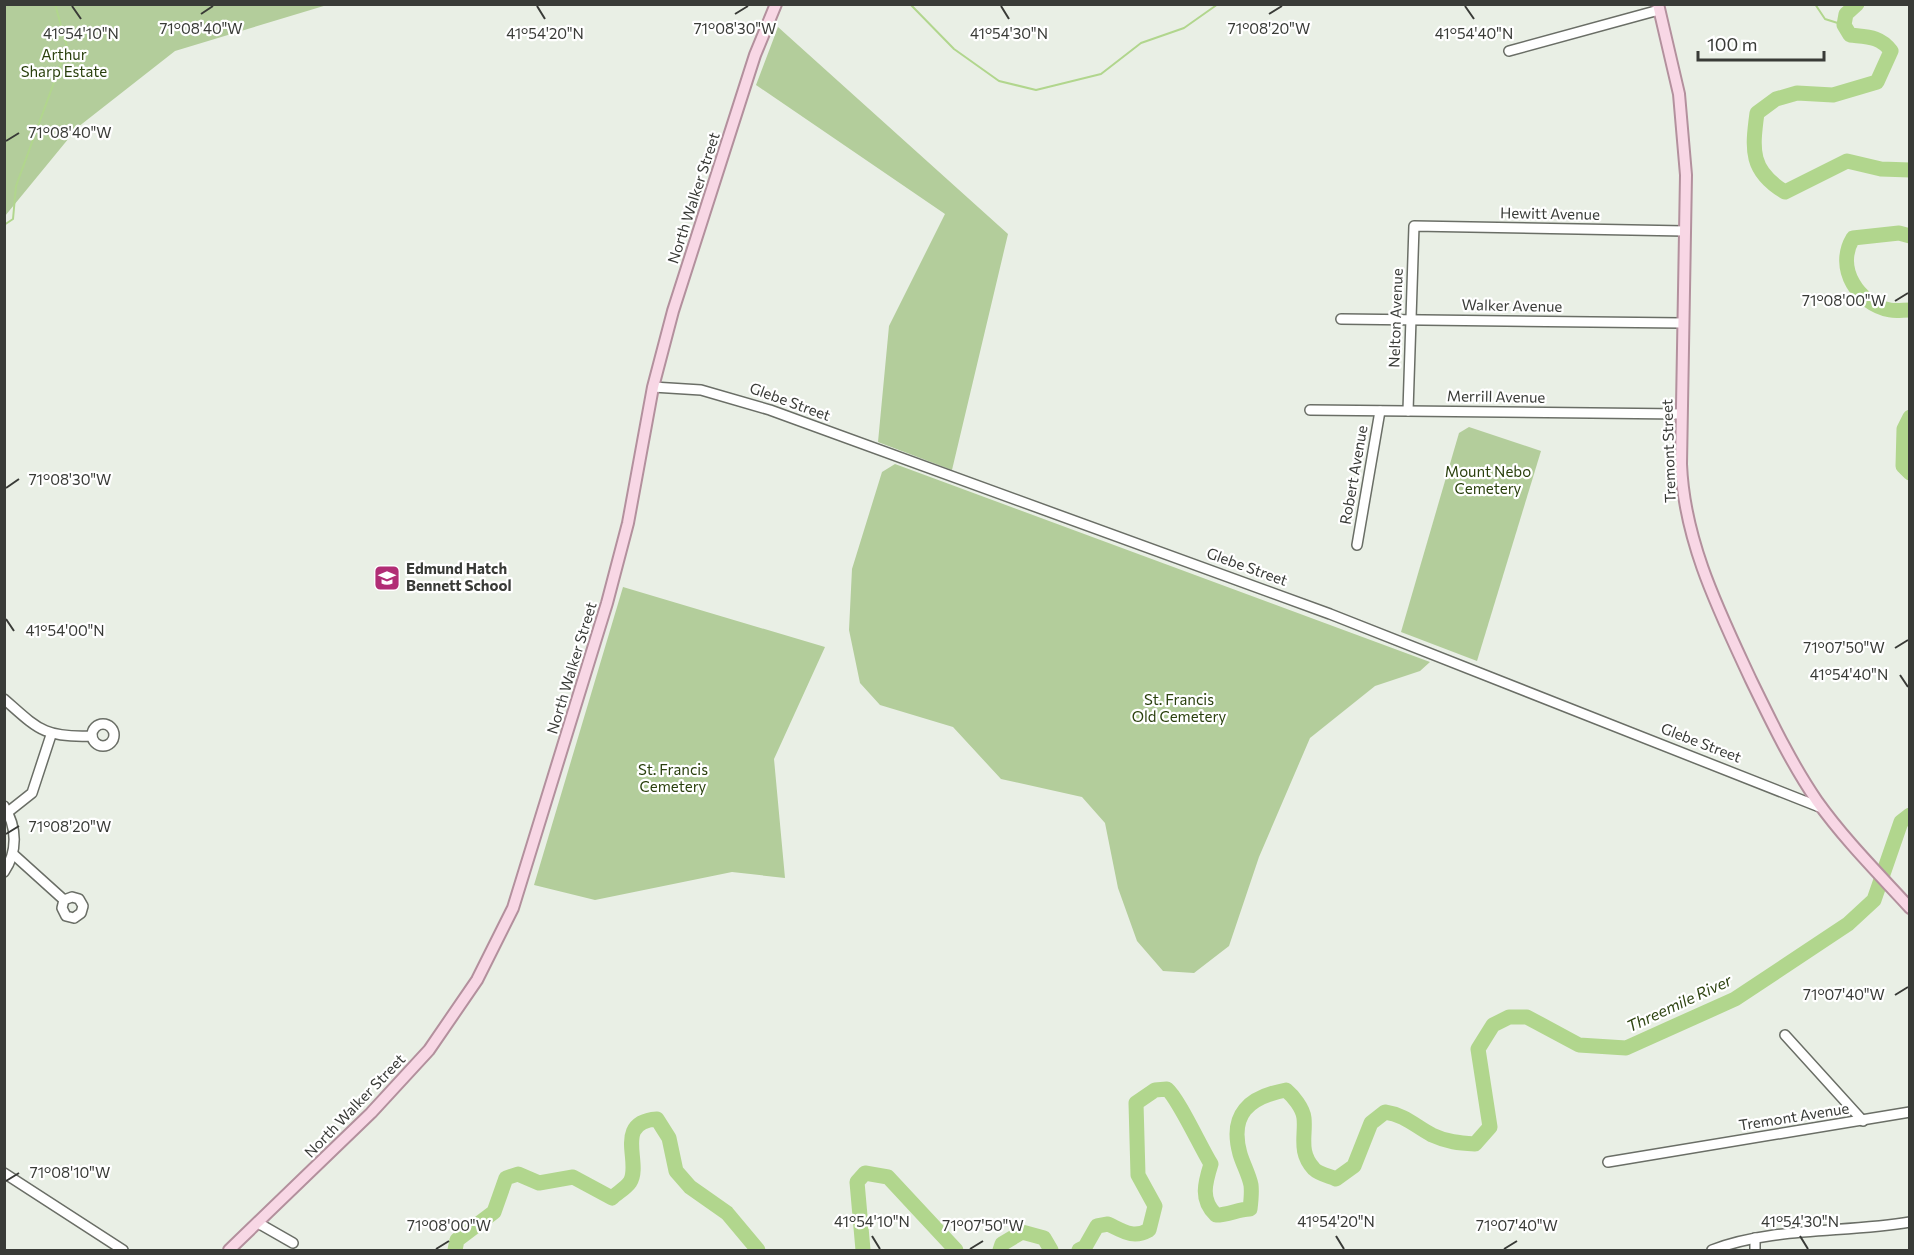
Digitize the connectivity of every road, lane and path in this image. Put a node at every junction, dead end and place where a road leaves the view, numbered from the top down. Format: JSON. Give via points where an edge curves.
{"nodes":[{"id":1,"x":776,"y":4,"type":"edge"},
{"id":2,"x":1658,"y":7,"type":"edge"},
{"id":3,"x":1509,"y":51,"type":"dead end"},
{"id":4,"x":1414,"y":226,"type":"joint"},
{"id":5,"x":1685,"y":231,"type":"junction"},
{"id":6,"x":1341,"y":319,"type":"dead end"},
{"id":7,"x":1411,"y":320,"type":"junction"},
{"id":8,"x":1682,"y":323,"type":"junction"},
{"id":9,"x":652,"y":387,"type":"junction"},
{"id":10,"x":1310,"y":410,"type":"dead end"},
{"id":11,"x":1380,"y":411,"type":"junction"},
{"id":12,"x":1408,"y":411,"type":"junction"},
{"id":13,"x":1681,"y":414,"type":"junction"},
{"id":14,"x":1357,"y":545,"type":"dead end"},
{"id":15,"x":4,"y":699,"type":"edge"},
{"id":16,"x":51,"y":735,"type":"junction"},
{"id":17,"x":92,"y":736,"type":"dead end"},
{"id":18,"x":1822,"y":807,"type":"junction"},
{"id":19,"x":6,"y":809,"type":"edge"},
{"id":20,"x":13,"y":854,"type":"junction"},
{"id":21,"x":5,"y":870,"type":"edge"},
{"id":22,"x":64,"y":900,"type":"dead end"},
{"id":23,"x":1910,"y":908,"type":"edge"},
{"id":24,"x":1785,"y":1035,"type":"dead end"},
{"id":25,"x":1910,"y":1112,"type":"edge"},
{"id":26,"x":1863,"y":1121,"type":"junction"},
{"id":27,"x":1608,"y":1162,"type":"dead end"},
{"id":28,"x":4,"y":1173,"type":"edge"},
{"id":29,"x":1910,"y":1222,"type":"edge"},
{"id":30,"x":258,"y":1223,"type":"junction"},
{"id":31,"x":1755,"y":1238,"type":"junction"},
{"id":32,"x":294,"y":1243,"type":"dead end"},
{"id":33,"x":123,"y":1251,"type":"edge"},
{"id":34,"x":229,"y":1251,"type":"edge"},
{"id":35,"x":1712,"y":1251,"type":"edge"},
{"id":36,"x":1755,"y":1251,"type":"edge"}],
"edges":[{"from":1,"to":9,"type":"main road","name":"North Walker Street","via":[[755,54]]},
{"from":2,"to":3,"type":"street"},
{"from":2,"to":5,"type":"main road","name":"Tremont Street","via":[[1682,114]]},
{"from":4,"to":5,"type":"street","name":"Hewitt Avenue"},
{"from":4,"to":7,"type":"street","name":"Nelton Avenue"},
{"from":5,"to":8,"type":"main road","name":"Tremont Street"},
{"from":6,"to":7,"type":"street","name":"Walker Avenue"},
{"from":7,"to":8,"type":"street","name":"Walker Avenue"},
{"from":7,"to":12,"type":"street","name":"Nelton Avenue"},
{"from":8,"to":13,"type":"main road","name":"Tremont Street"},
{"from":9,"to":18,"type":"street","name":"Glebe Street","via":[[701,390],[764,407],[1330,614]]},
{"from":9,"to":30,"type":"main road","name":"North Walker Street","via":[[628,523],[607,603],[513,908],[477,980],[429,1050],[371,1113]]},
{"from":10,"to":11,"type":"street","name":"Merrill Avenue"},
{"from":11,"to":12,"type":"street","name":"Merrill Avenue"},
{"from":11,"to":14,"type":"street","name":"Robert Avenue"},
{"from":12,"to":13,"type":"street","name":"Merrill Avenue"},
{"from":13,"to":18,"type":"main road","name":"Tremont Street","via":[[1683,493],[1697,553],[1763,705]]},
{"from":15,"to":16,"type":"street"},
{"from":16,"to":17,"type":"street"},
{"from":16,"to":19,"type":"street","via":[[32,794]]},
{"from":18,"to":23,"type":"main road","name":"Tremont Street"},
{"from":19,"to":20,"type":"street","via":[[15,836]]},
{"from":20,"to":21,"type":"street"},
{"from":20,"to":22,"type":"street"},
{"from":24,"to":26,"type":"street"},
{"from":25,"to":26,"type":"street","name":"Tremont Avenue"},
{"from":26,"to":27,"type":"street","name":"Tremont Avenue"},
{"from":28,"to":33,"type":"street"},
{"from":29,"to":31,"type":"street"},
{"from":30,"to":32,"type":"street"},
{"from":30,"to":34,"type":"main road","name":"North Walker Street"},
{"from":31,"to":35,"type":"street"},
{"from":31,"to":36,"type":"street"}]}
